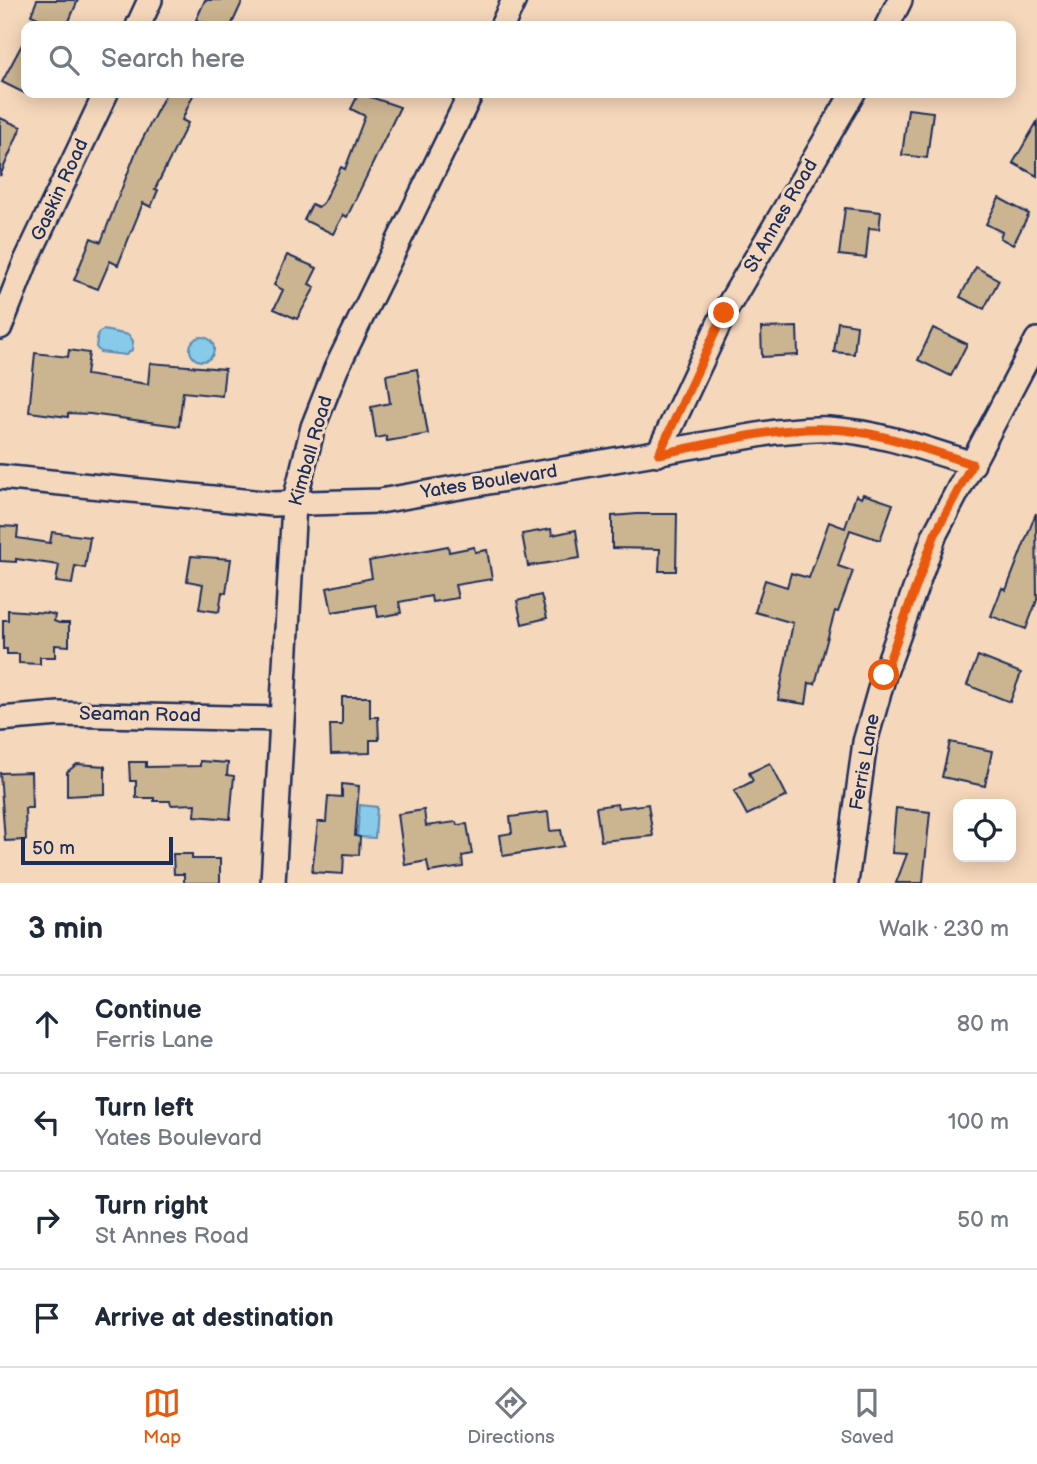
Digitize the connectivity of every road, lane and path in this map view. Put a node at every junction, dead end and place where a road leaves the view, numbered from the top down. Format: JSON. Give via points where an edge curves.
{"nodes":[{"id":1,"x":150,"y":0,"type":"edge"},
{"id":2,"x":514,"y":0,"type":"edge"},
{"id":3,"x":900,"y":0,"type":"edge"},
{"id":4,"x":140,"y":21,"type":"edge"},
{"id":5,"x":504,"y":21,"type":"edge"},
{"id":6,"x":890,"y":21,"type":"edge"},
{"id":7,"x":104,"y":98,"type":"edge"},
{"id":8,"x":469,"y":98,"type":"edge"},
{"id":9,"x":850,"y":98,"type":"edge"},
{"id":10,"x":0,"y":327,"type":"edge"},
{"id":11,"x":1037,"y":340,"type":"edge"},
{"id":12,"x":659,"y":454,"type":"junction"},
{"id":13,"x":972,"y":464,"type":"junction"},
{"id":14,"x":0,"y":477,"type":"edge"},
{"id":15,"x":294,"y":504,"type":"junction"},
{"id":16,"x":0,"y":719,"type":"edge"},
{"id":17,"x":280,"y":719,"type":"junction"},
{"id":18,"x":273,"y":883,"type":"edge"},
{"id":19,"x":846,"y":883,"type":"edge"}],
"edges":[{"from":1,"to":4,"type":"street"},
{"from":2,"to":5,"type":"street"},
{"from":3,"to":6,"type":"street"},
{"from":7,"to":10,"type":"street","name":"Gaskin Road","via":[[26,261]]},
{"from":8,"to":15,"type":"street","name":"Kimball Road","via":[[336,369],[313,427]]},
{"from":9,"to":12,"type":"street","name":"St Annes Road","via":[[724,313]]},
{"from":11,"to":13,"type":"street","name":"Ferris Lane"},
{"from":12,"to":13,"type":"street","name":"Yates Boulevard","via":[[775,432],[827,429],[876,435]]},
{"from":12,"to":15,"type":"street","name":"Yates Boulevard","via":[[380,500]]},
{"from":13,"to":19,"type":"street","name":"Ferris Lane","via":[[935,534],[884,675],[865,742]]},
{"from":14,"to":15,"type":"street","name":"Yates Boulevard"},
{"from":15,"to":17,"type":"street","name":"Kimball Road"},
{"from":16,"to":17,"type":"street","name":"Seaman Road","via":[[59,714]]},
{"from":17,"to":18,"type":"street","name":"Kimball Road"}]}
